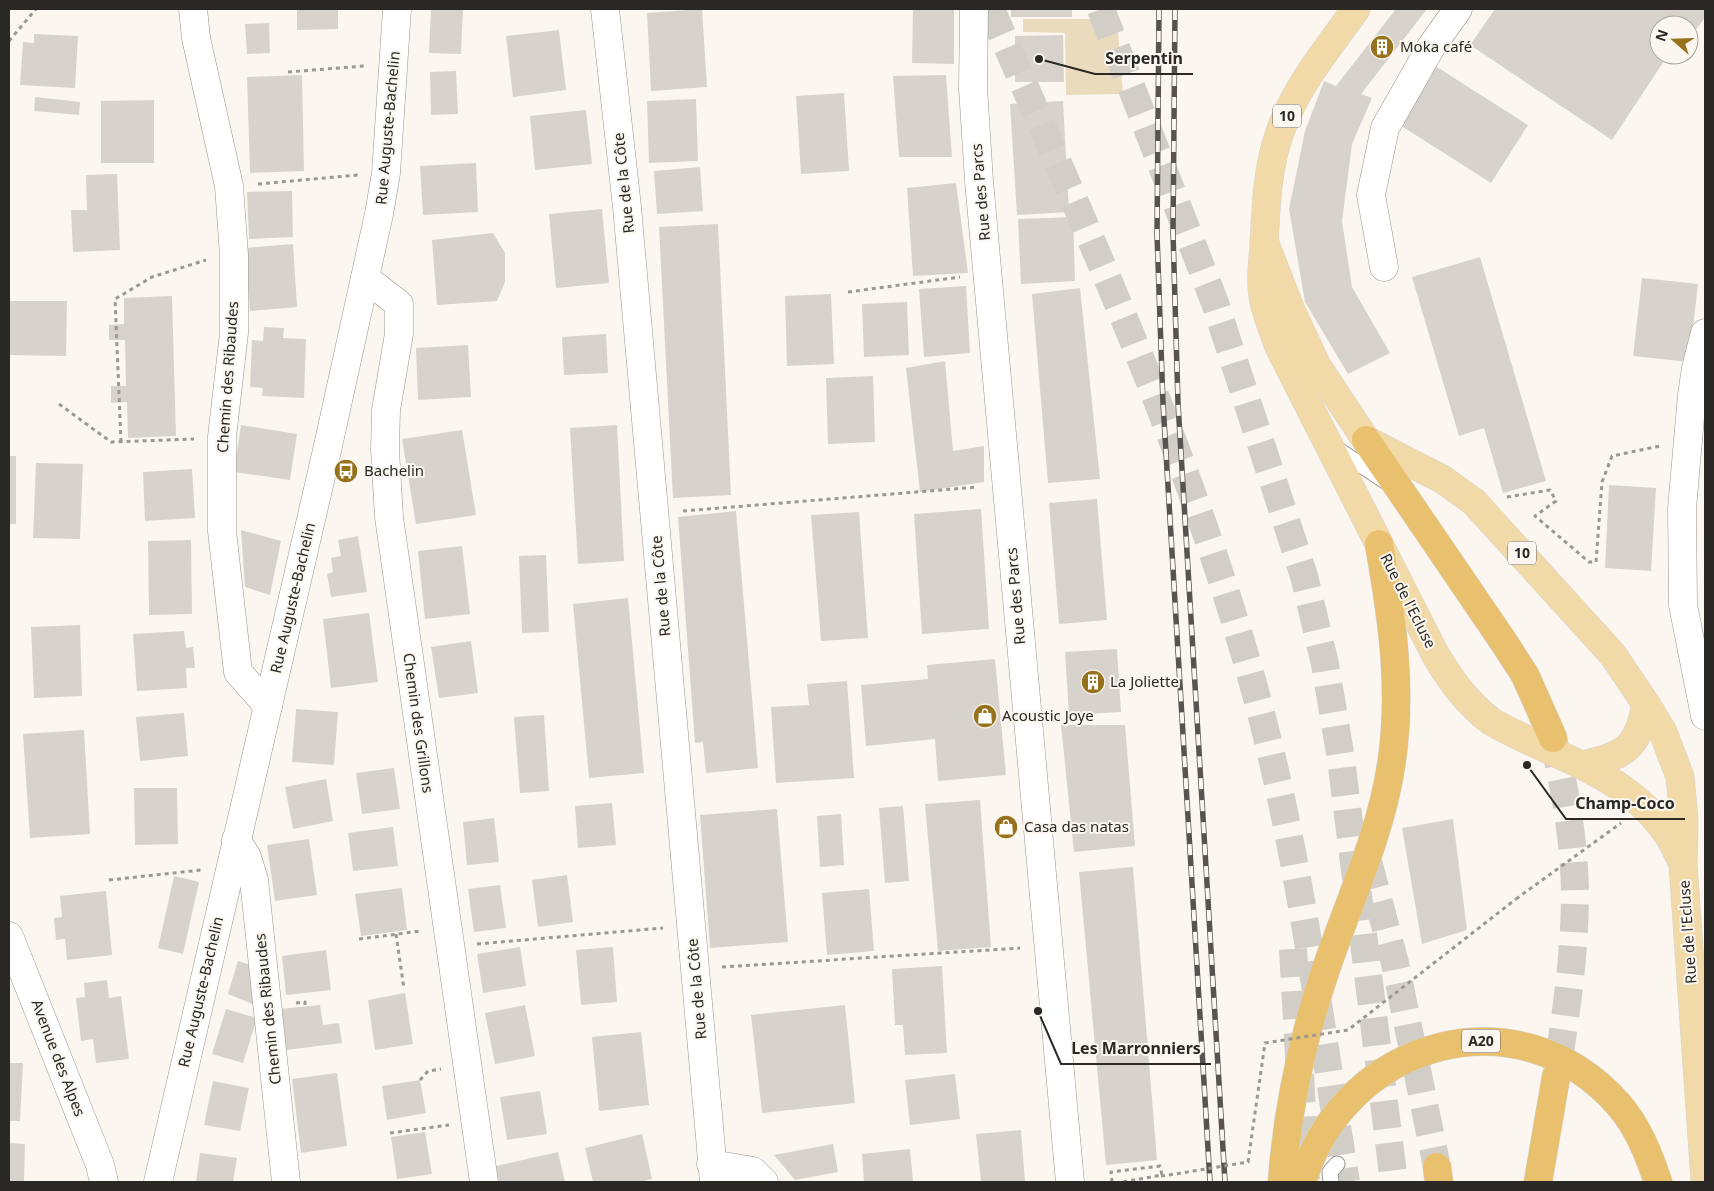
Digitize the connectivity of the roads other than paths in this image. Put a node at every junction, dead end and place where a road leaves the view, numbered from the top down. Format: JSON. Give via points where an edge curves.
{"nodes":[{"id":1,"x":193,"y":9,"type":"edge"},
{"id":2,"x":397,"y":9,"type":"edge"},
{"id":3,"x":605,"y":9,"type":"edge"},
{"id":4,"x":974,"y":9,"type":"edge"},
{"id":5,"x":1356,"y":9,"type":"edge"},
{"id":6,"x":1458,"y":9,"type":"edge"},
{"id":7,"x":1264,"y":241,"type":"junction"},
{"id":8,"x":1384,"y":267,"type":"dead end"},
{"id":9,"x":366,"y":278,"type":"junction"},
{"id":10,"x":1705,"y":333,"type":"edge"},
{"id":11,"x":1366,"y":440,"type":"junction"},
{"id":12,"x":1326,"y":442,"type":"junction"},
{"id":13,"x":1398,"y":490,"type":"junction"},
{"id":14,"x":1379,"y":544,"type":"junction"},
{"id":15,"x":1646,"y":704,"type":"junction"},
{"id":16,"x":268,"y":706,"type":"junction"},
{"id":17,"x":1705,"y":716,"type":"edge"},
{"id":18,"x":1553,"y":738,"type":"tunnel mouth"},
{"id":19,"x":1582,"y":765,"type":"junction"},
{"id":20,"x":236,"y":840,"type":"junction"},
{"id":21,"x":1683,"y":864,"type":"junction"},
{"id":22,"x":9,"y":936,"type":"edge"},
{"id":23,"x":1556,"y":1077,"type":"tunnel mouth"},
{"id":24,"x":1337,"y":1164,"type":"dead end"},
{"id":25,"x":713,"y":1173,"type":"edge"},
{"id":26,"x":1705,"y":1180,"type":"edge"},
{"id":27,"x":104,"y":1182,"type":"edge"},
{"id":28,"x":158,"y":1182,"type":"edge"},
{"id":29,"x":286,"y":1182,"type":"edge"},
{"id":30,"x":484,"y":1182,"type":"edge"},
{"id":31,"x":691,"y":1182,"type":"edge"},
{"id":32,"x":764,"y":1182,"type":"edge"},
{"id":33,"x":1070,"y":1182,"type":"edge"},
{"id":34,"x":1282,"y":1182,"type":"edge"},
{"id":35,"x":1302,"y":1182,"type":"edge"},
{"id":36,"x":1331,"y":1182,"type":"edge"},
{"id":37,"x":1538,"y":1182,"type":"edge"},
{"id":38,"x":1658,"y":1182,"type":"edge"}],
"edges":[{"from":1,"to":16,"type":"street","name":"Chemin des Ribaudes","via":[[196,38],[229,186],[234,255],[234,333],[222,437],[222,531],[238,672]]},
{"from":2,"to":9,"type":"street","name":"Rue Auguste-Bachelin","via":[[386,173]]},
{"from":3,"to":25,"type":"street","name":"Rue de la Côte","via":[[627,207]]},
{"from":4,"to":33,"type":"street","name":"Rue des Parcs","via":[[973,88],[979,181]]},
{"from":5,"to":7,"type":"main road","name":"Rue de l'Ecluse","number":"10","via":[[1322,55],[1280,131],[1265,203]]},
{"from":6,"to":8,"type":"street","via":[[1431,47],[1385,128],[1371,195]]},
{"from":7,"to":11,"type":"main road","name":"Rue de l'Ecluse","number":"10","via":[[1317,366]]},
{"from":7,"to":12,"type":"main road","name":"Rue de l'Ecluse","number":"10","via":[[1262,287],[1266,312],[1278,345]]},
{"from":9,"to":16,"type":"street","name":"Rue Auguste-Bachelin"},
{"from":9,"to":30,"type":"street","name":"Chemin des Grillons","via":[[399,304],[400,334],[386,410],[389,517]]},
{"from":10,"to":17,"type":"street","via":[[1696,368],[1682,508],[1683,605]]},
{"from":11,"to":13,"type":"highway"},
{"from":11,"to":15,"type":"main road","name":"Rue de l'Ecluse","number":"10","via":[[1442,479],[1474,502],[1613,655]]},
{"from":12,"to":13,"type":"lane"},
{"from":12,"to":14,"type":"main road","name":"Rue de l'Ecluse","number":"10"},
{"from":13,"to":18,"type":"highway","via":[[1525,675]]},
{"from":14,"to":19,"type":"main road","name":"Rue de l'Ecluse","number":"10","via":[[1435,654],[1474,708],[1517,736]]},
{"from":14,"to":34,"type":"highway","via":[[1396,658],[1397,708],[1391,767],[1375,833],[1324,975],[1310,1025],[1294,1090]]},
{"from":15,"to":19,"type":"main road","via":[[1642,729],[1625,751],[1608,760]]},
{"from":15,"to":21,"type":"main road","name":"Rue de l'Ecluse","number":"10","via":[[1663,732],[1680,777],[1684,820]]},
{"from":16,"to":20,"type":"street","name":"Rue Auguste-Bachelin"},
{"from":19,"to":21,"type":"main road","name":"Rue de l'Ecluse","number":"10","via":[[1620,786],[1644,806],[1665,830]]},
{"from":20,"to":28,"type":"street","name":"Rue Auguste-Bachelin"},
{"from":20,"to":29,"type":"street","name":"Chemin des Ribaudes","via":[[247,858],[254,880]]},
{"from":21,"to":26,"type":"main road","name":"Rue de l'Ecluse","number":"10"},
{"from":22,"to":27,"type":"street","name":"Avenue des Alpes"},
{"from":23,"to":37,"type":"highway"},
{"from":24,"to":36,"type":"lane","via":[[1330,1172]]},
{"from":25,"to":31,"type":"street"},
{"from":25,"to":32,"type":"street","via":[[753,1171]]},
{"from":35,"to":38,"type":"highway","number":"A20","via":[[1314,1151],[1336,1114],[1370,1079],[1396,1062],[1428,1049],[1448,1044],[1493,1041],[1545,1053],[1578,1069],[1594,1082],[1620,1106],[1633,1126],[1652,1162]]}]}
